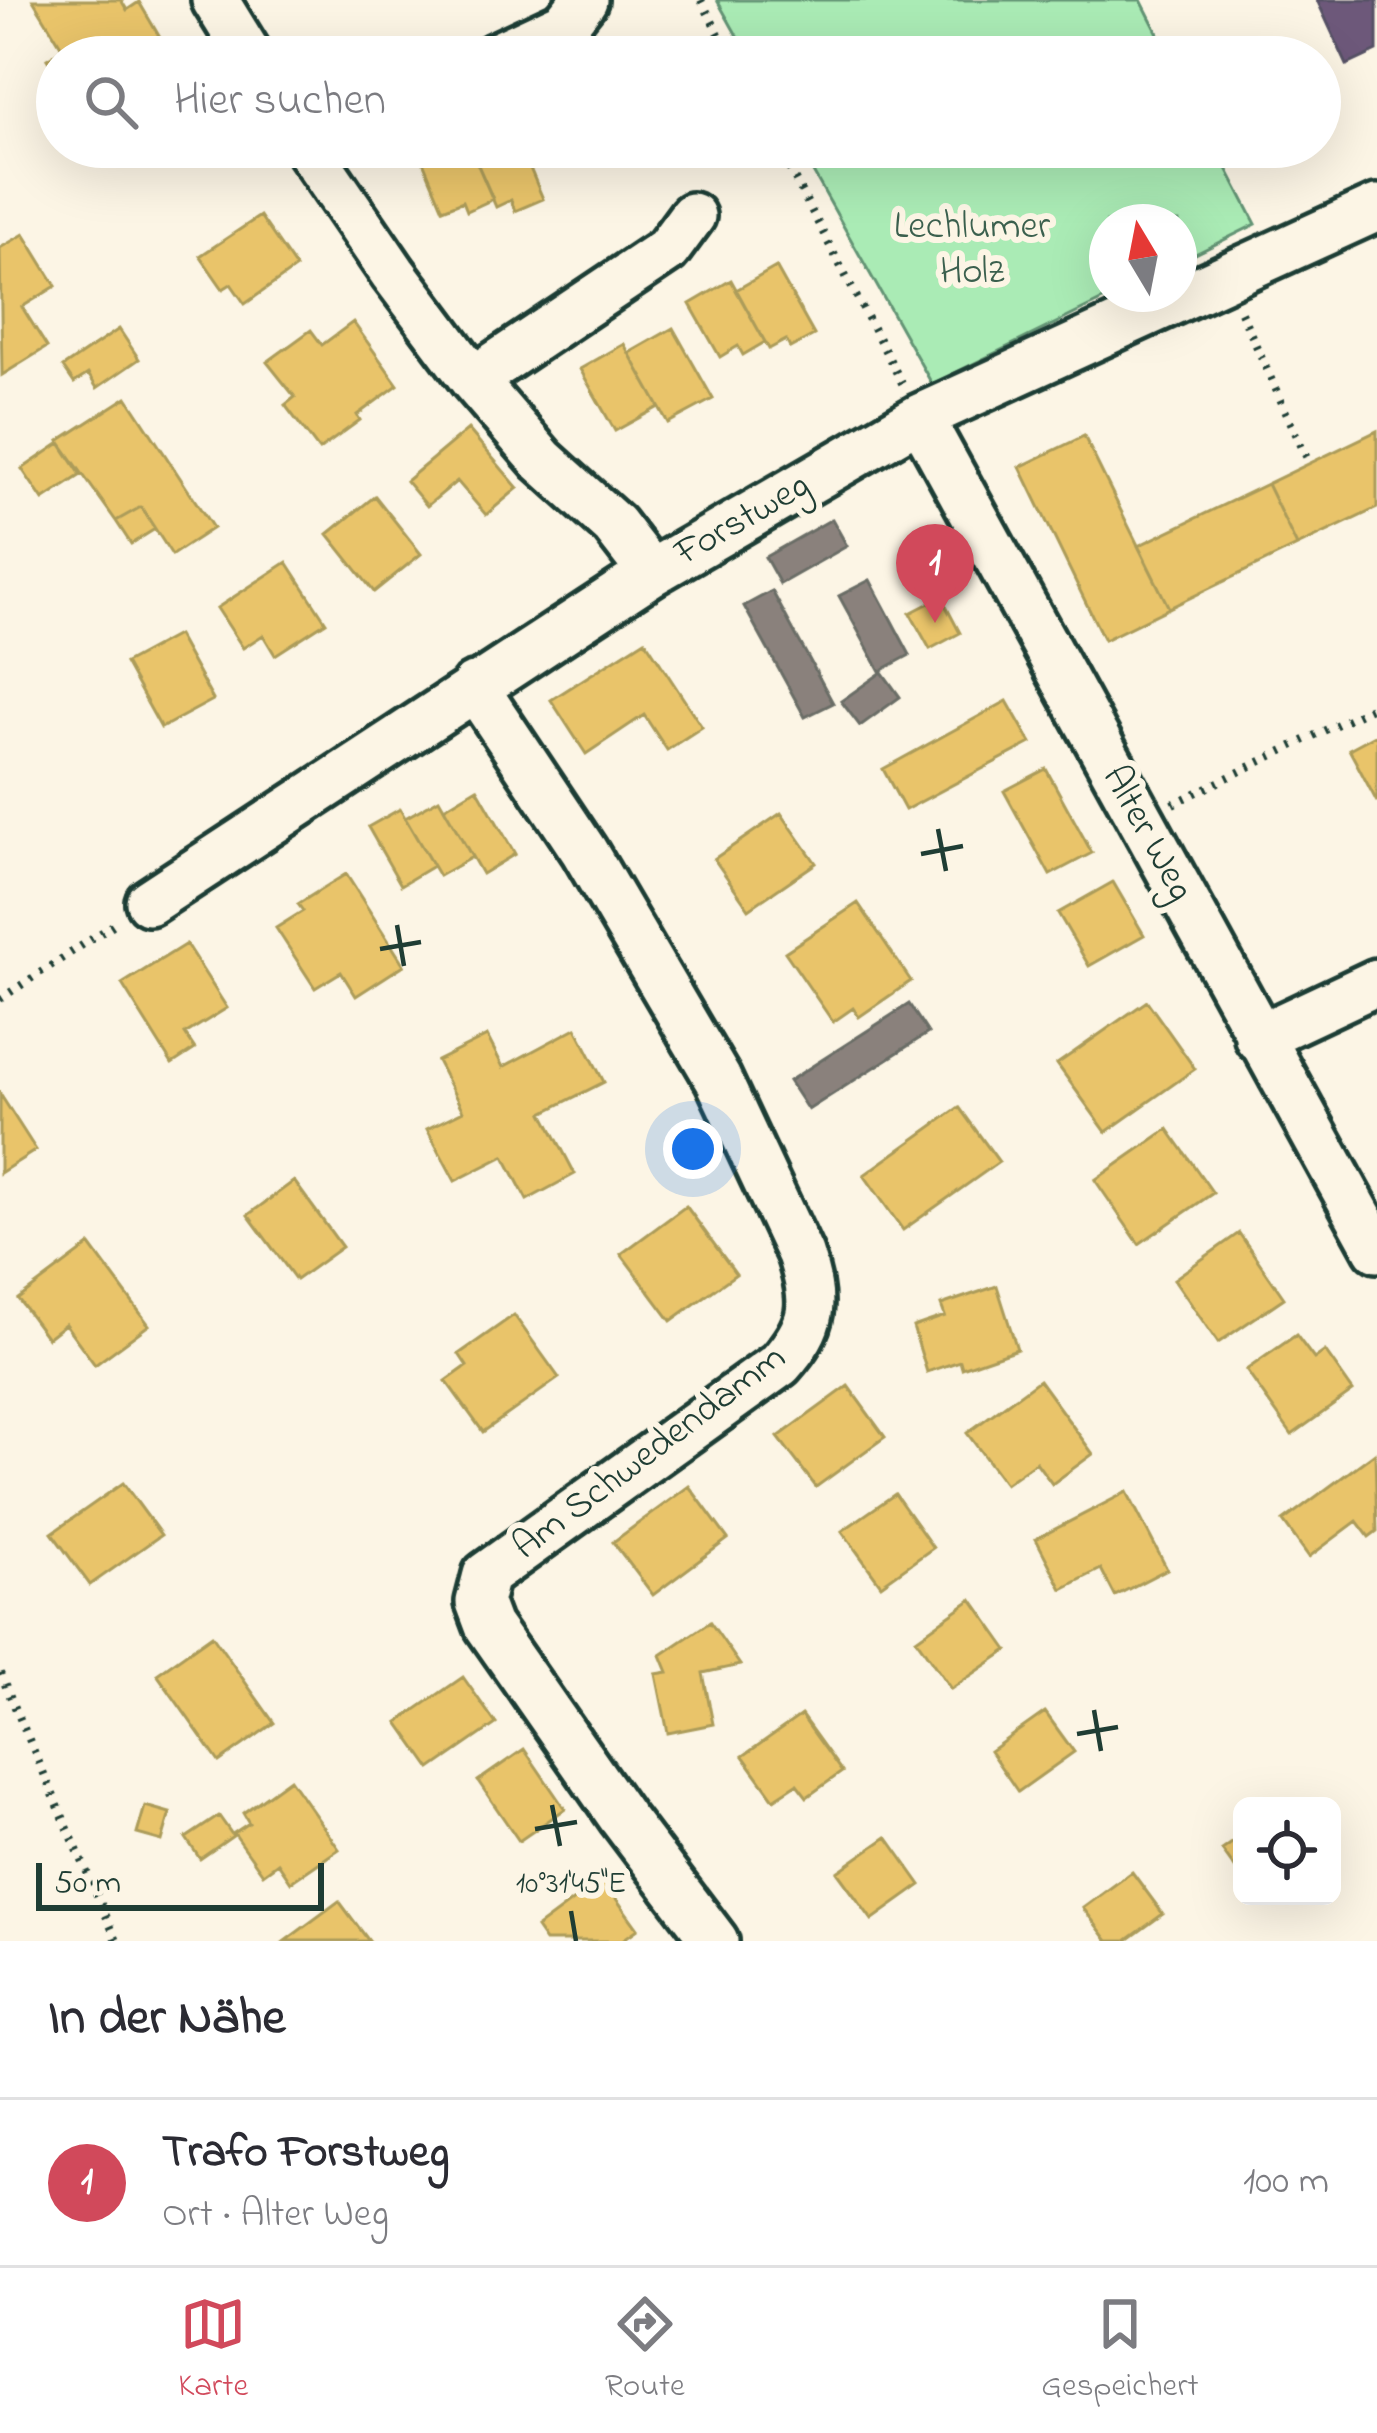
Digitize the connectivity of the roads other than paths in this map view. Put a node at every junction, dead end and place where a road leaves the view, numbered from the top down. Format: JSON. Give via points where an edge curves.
{"nodes":[{"id":1,"x":215,"y":0,"type":"edge"},
{"id":2,"x":584,"y":0,"type":"edge"},
{"id":3,"x":237,"y":36,"type":"edge"},
{"id":4,"x":540,"y":36,"type":"edge"},
{"id":5,"x":324,"y":168,"type":"edge"},
{"id":6,"x":1377,"y":208,"type":"edge"},
{"id":7,"x":692,"y":216,"type":"dead end"},
{"id":8,"x":473,"y":380,"type":"junction"},
{"id":9,"x":920,"y":417,"type":"junction"},
{"id":10,"x":651,"y":573,"type":"junction"},
{"id":11,"x":474,"y":686,"type":"junction"},
{"id":12,"x":148,"y":902,"type":"road end"},
{"id":13,"x":1377,"y":982,"type":"edge"},
{"id":14,"x":1258,"y":1038,"type":"junction"},
{"id":15,"x":1377,"y":1249,"type":"edge"},
{"id":16,"x":715,"y":1941,"type":"edge"}],
"edges":[{"from":1,"to":3,"type":"street"},
{"from":2,"to":4,"type":"street","via":[[566,24]]},
{"from":5,"to":8,"type":"street"},
{"from":6,"to":9,"type":"street","name":"Forstweg"},
{"from":7,"to":8,"type":"street","via":[[667,250]]},
{"from":8,"to":10,"type":"street"},
{"from":9,"to":10,"type":"street","name":"Forstweg"},
{"from":9,"to":14,"type":"street","name":"Alter Weg"},
{"from":10,"to":11,"type":"street","name":"Forstweg"},
{"from":11,"to":12,"type":"street","name":"Forstweg"},
{"from":11,"to":16,"type":"street","name":"Am Schwedendamm","via":[[584,851],[718,1079],[809,1283],[811,1315],[780,1364],[486,1575],[478,1603]]},
{"from":13,"to":14,"type":"street"},
{"from":14,"to":15,"type":"street","name":"Alter Weg"}]}
